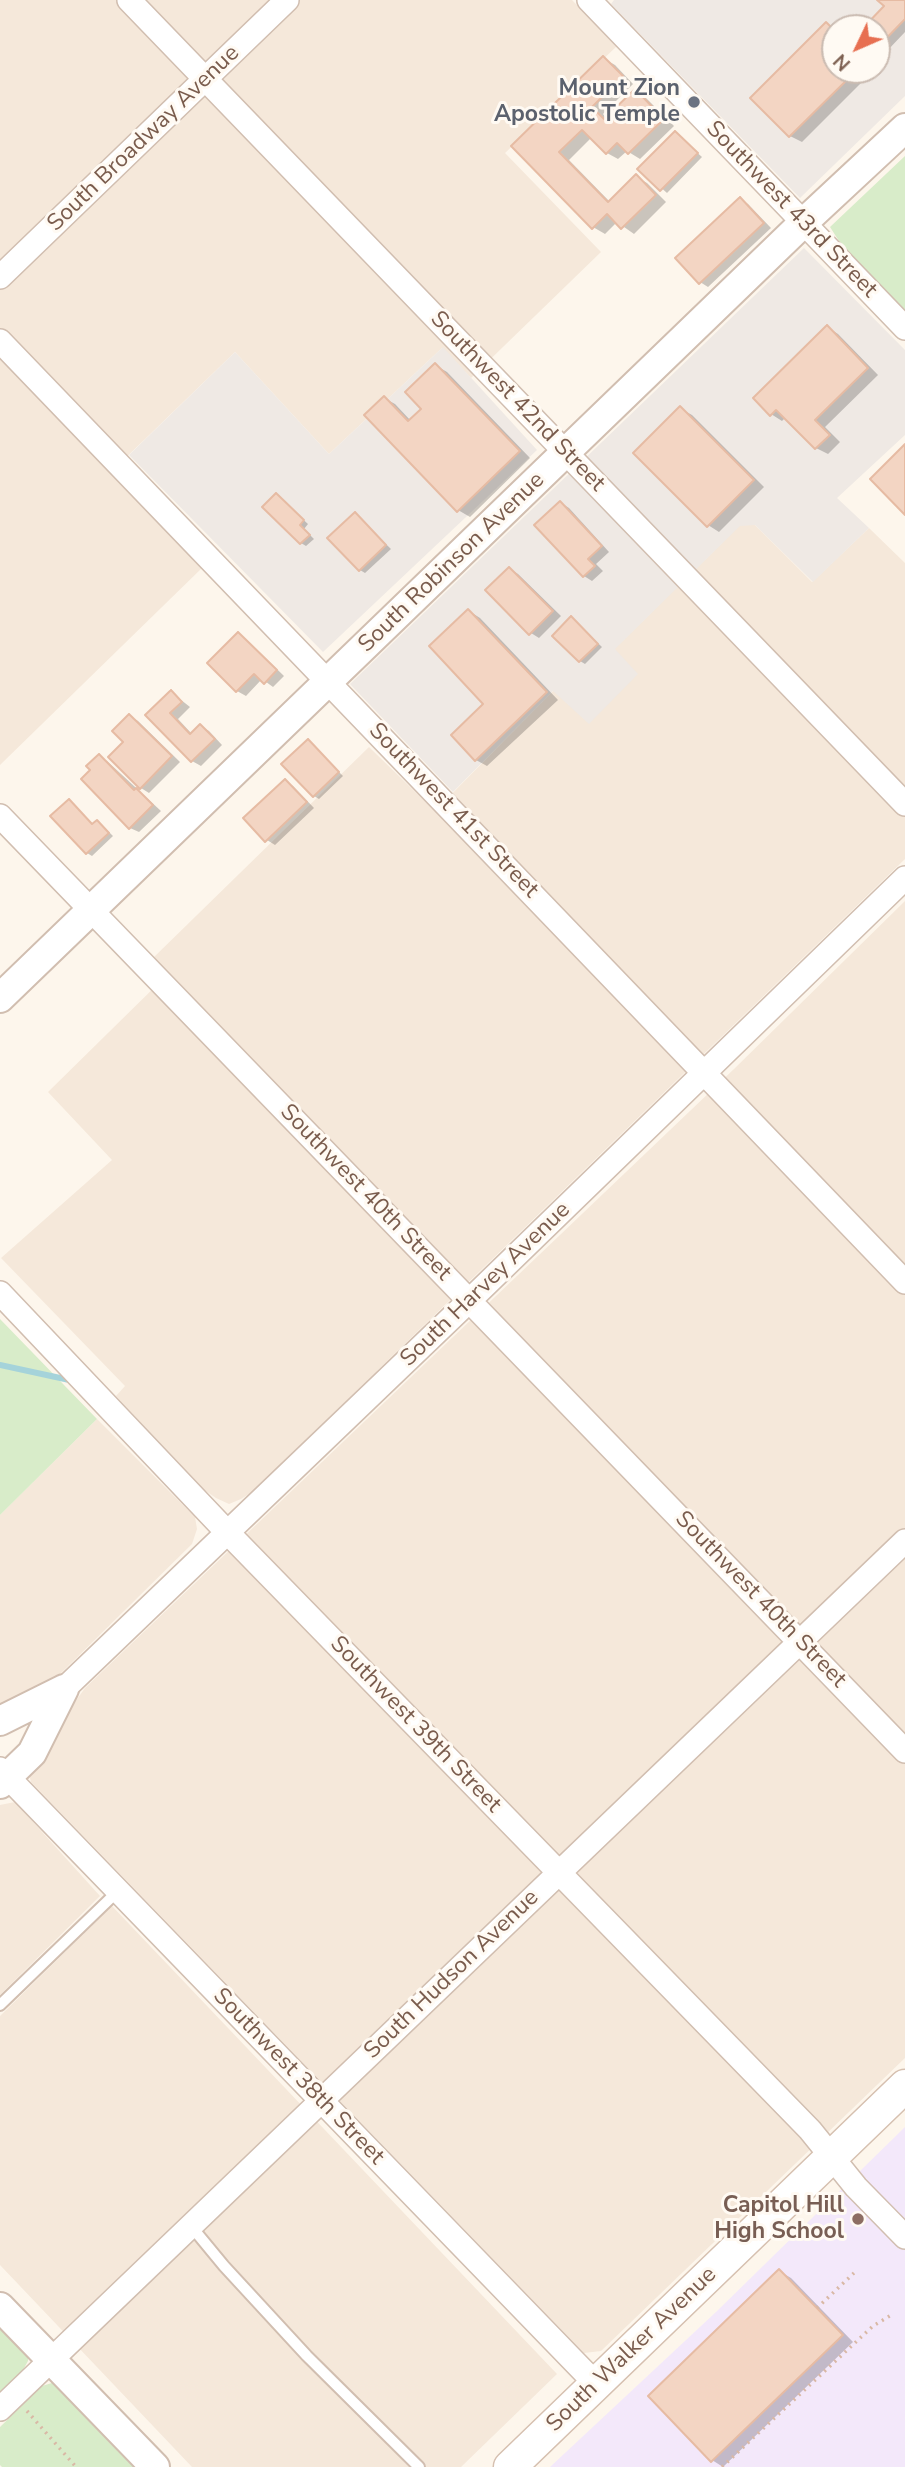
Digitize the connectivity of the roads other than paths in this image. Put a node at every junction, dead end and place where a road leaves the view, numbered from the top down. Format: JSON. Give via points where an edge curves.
{"nodes":[{"id":1,"x":129,"y":0,"type":"edge"},
{"id":2,"x":287,"y":0,"type":"edge"},
{"id":3,"x":589,"y":0,"type":"edge"},
{"id":4,"x":205,"y":80,"type":"junction"},
{"id":5,"x":905,"y":128,"type":"edge"},
{"id":6,"x":803,"y":223,"type":"junction"},
{"id":7,"x":0,"y":277,"type":"edge"},
{"id":8,"x":905,"y":328,"type":"edge"},
{"id":9,"x":0,"y":341,"type":"edge"},
{"id":10,"x":566,"y":453,"type":"junction"},
{"id":11,"x":329,"y":681,"type":"junction"},
{"id":12,"x":905,"y":804,"type":"edge"},
{"id":13,"x":0,"y":817,"type":"edge"},
{"id":14,"x":905,"y":878,"type":"edge"},
{"id":15,"x":91,"y":911,"type":"junction"},
{"id":16,"x":0,"y":998,"type":"edge"},
{"id":17,"x":704,"y":1073,"type":"junction"},
{"id":18,"x":905,"y":1282,"type":"edge"},
{"id":19,"x":0,"y":1293,"type":"edge"},
{"id":20,"x":469,"y":1301,"type":"junction"},
{"id":21,"x":227,"y":1532,"type":"junction"},
{"id":22,"x":905,"y":1541,"type":"edge"},
{"id":23,"x":799,"y":1640,"type":"junction"},
{"id":24,"x":64,"y":1689,"type":"junction"},
{"id":25,"x":0,"y":1721,"type":"edge"},
{"id":26,"x":905,"y":1751,"type":"edge"},
{"id":27,"x":3,"y":1777,"type":"edge"},
{"id":28,"x":558,"y":1872,"type":"junction"},
{"id":29,"x":118,"y":1891,"type":"junction"},
{"id":30,"x":0,"y":2005,"type":"edge"},
{"id":31,"x":905,"y":2086,"type":"edge"},
{"id":32,"x":321,"y":2101,"type":"junction"},
{"id":33,"x":832,"y":2157,"type":"junction"},
{"id":34,"x":191,"y":2226,"type":"junction"},
{"id":35,"x":905,"y":2237,"type":"edge"},
{"id":36,"x":0,"y":2307,"type":"edge"},
{"id":37,"x":51,"y":2360,"type":"junction"},
{"id":38,"x":596,"y":2384,"type":"junction"},
{"id":39,"x":7,"y":2403,"type":"edge"},
{"id":40,"x":155,"y":2467,"type":"edge"},
{"id":41,"x":419,"y":2467,"type":"edge"},
{"id":42,"x":510,"y":2467,"type":"edge"}],
"edges":[{"from":1,"to":4,"type":"street","name":"Southwest 42nd Street"},
{"from":2,"to":4,"type":"street","name":"South Broadway Avenue"},
{"from":3,"to":6,"type":"street","name":"Southwest 43rd Street"},
{"from":4,"to":7,"type":"street","name":"South Broadway Avenue"},
{"from":4,"to":10,"type":"street","name":"Southwest 42nd Street"},
{"from":5,"to":6,"type":"street","name":"South Robinson Avenue"},
{"from":6,"to":8,"type":"street","name":"Southwest 43rd Street"},
{"from":6,"to":10,"type":"street","name":"South Robinson Avenue"},
{"from":9,"to":11,"type":"street","name":"Southwest 41st Street"},
{"from":10,"to":11,"type":"street","name":"South Robinson Avenue"},
{"from":10,"to":12,"type":"street","name":"Southwest 42nd Street"},
{"from":11,"to":15,"type":"street","name":"South Robinson Avenue"},
{"from":11,"to":17,"type":"street","name":"Southwest 41st Street"},
{"from":13,"to":15,"type":"street","name":"Southwest 40th Street"},
{"from":14,"to":17,"type":"street","name":"South Harvey Avenue"},
{"from":15,"to":16,"type":"street","name":"South Robinson Avenue"},
{"from":15,"to":20,"type":"street","name":"Southwest 40th Street"},
{"from":17,"to":18,"type":"street","name":"Southwest 41st Street"},
{"from":17,"to":20,"type":"street","name":"South Harvey Avenue"},
{"from":19,"to":21,"type":"street","name":"Southwest 39th Street"},
{"from":20,"to":21,"type":"street","name":"South Harvey Avenue"},
{"from":20,"to":23,"type":"street","name":"Southwest 40th Street"},
{"from":21,"to":24,"type":"street","name":"South Harvey Avenue"},
{"from":21,"to":28,"type":"street","name":"Southwest 39th Street"},
{"from":22,"to":23,"type":"street","name":"South Hudson Avenue"},
{"from":23,"to":26,"type":"street","name":"Southwest 40th Street"},
{"from":23,"to":28,"type":"street","name":"South Hudson Avenue"},
{"from":24,"to":25,"type":"street","name":"South Harvey Avenue"},
{"from":24,"to":27,"type":"street","name":"South Harvey Avenue","via":[[32,1753]]},
{"from":27,"to":29,"type":"street","name":"Southwest 38th Street"},
{"from":28,"to":32,"type":"street","name":"South Hudson Avenue"},
{"from":28,"to":33,"type":"street","name":"Southwest 39th Street"},
{"from":29,"to":30,"type":"lane"},
{"from":29,"to":32,"type":"street","name":"Southwest 38th Street"},
{"from":31,"to":33,"type":"main road","name":"South Walker Avenue"},
{"from":32,"to":34,"type":"street","name":"South Hudson Avenue"},
{"from":32,"to":38,"type":"street","name":"Southwest 38th Street"},
{"from":33,"to":35,"type":"street","name":"Southwest 39th Street"},
{"from":33,"to":38,"type":"main road","name":"South Walker Avenue"},
{"from":34,"to":37,"type":"street","name":"South Hudson Avenue"},
{"from":34,"to":41,"type":"lane","via":[[307,2356]]},
{"from":36,"to":37,"type":"street"},
{"from":37,"to":39,"type":"street","name":"South Hudson Avenue"},
{"from":37,"to":40,"type":"street"},
{"from":38,"to":42,"type":"main road","name":"South Walker Avenue"}]}
